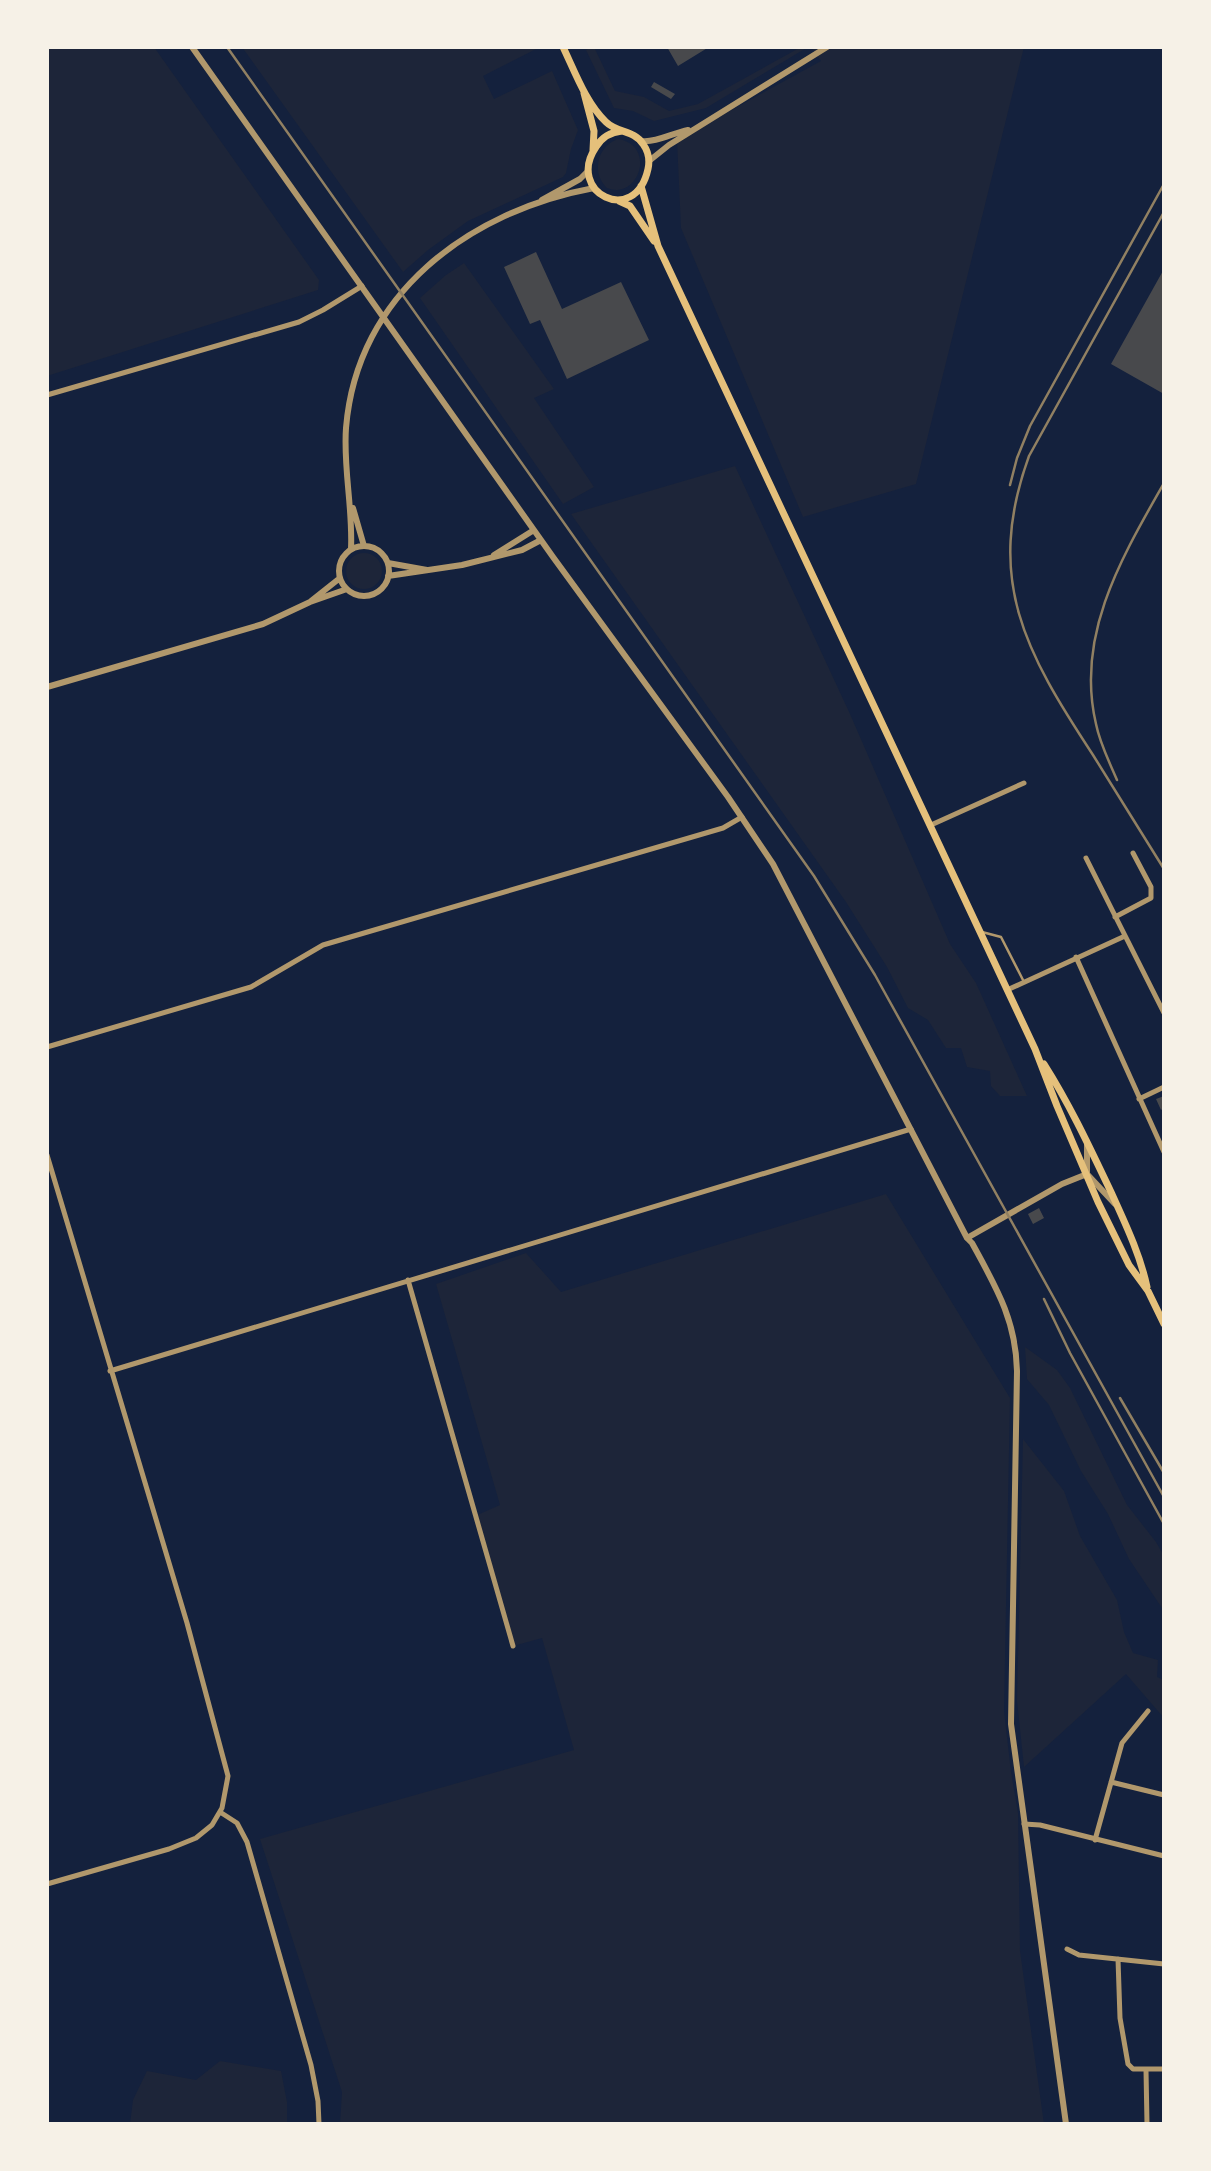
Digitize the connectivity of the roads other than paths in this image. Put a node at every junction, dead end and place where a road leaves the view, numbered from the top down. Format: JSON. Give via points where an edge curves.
{"nodes":[{"id":1,"x":192,"y":47,"type":"edge"},
{"id":2,"x":564,"y":47,"type":"edge"},
{"id":3,"x":827,"y":47,"type":"edge"},
{"id":4,"x":583,"y":89,"type":"junction"},
{"id":5,"x":693,"y":129,"type":"junction"},
{"id":6,"x":622,"y":131,"type":"junction"},
{"id":7,"x":642,"y":141,"type":"junction"},
{"id":8,"x":593,"y":150,"type":"junction"},
{"id":9,"x":649,"y":161,"type":"junction"},
{"id":10,"x":588,"y":171,"type":"junction"},
{"id":11,"x":641,"y":186,"type":"junction"},
{"id":12,"x":594,"y":188,"type":"junction"},
{"id":13,"x":619,"y":201,"type":"junction"},
{"id":14,"x":528,"y":207,"type":"junction"},
{"id":15,"x":658,"y":246,"type":"junction"},
{"id":16,"x":362,"y":286,"type":"junction"},
{"id":17,"x":47,"y":395,"type":"edge"},
{"id":18,"x":350,"y":500,"type":"junction"},
{"id":19,"x":534,"y":530,"type":"junction"},
{"id":20,"x":541,"y":540,"type":"junction"},
{"id":21,"x":364,"y":546,"type":"junction"},
{"id":22,"x":351,"y":549,"type":"junction"},
{"id":23,"x":490,"y":557,"type":"junction"},
{"id":24,"x":388,"y":563,"type":"junction"},
{"id":25,"x":429,"y":570,"type":"junction"},
{"id":26,"x":388,"y":576,"type":"junction"},
{"id":27,"x":340,"y":578,"type":"junction"},
{"id":28,"x":347,"y":589,"type":"junction"},
{"id":29,"x":310,"y":602,"type":"junction"},
{"id":30,"x":47,"y":687,"type":"edge"},
{"id":31,"x":1024,"y":783,"type":"dead end"},
{"id":32,"x":743,"y":817,"type":"junction"},
{"id":33,"x":931,"y":825,"type":"junction"},
{"id":34,"x":1133,"y":853,"type":"dead end"},
{"id":35,"x":1086,"y":858,"type":"dead end"},
{"id":36,"x":1115,"y":917,"type":"junction"},
{"id":37,"x":979,"y":932,"type":"junction"},
{"id":38,"x":1125,"y":936,"type":"junction"},
{"id":39,"x":1076,"y":957,"type":"junction"},
{"id":40,"x":1024,"y":982,"type":"junction"},
{"id":41,"x":1007,"y":990,"type":"junction"},
{"id":42,"x":1164,"y":1013,"type":"edge"},
{"id":43,"x":47,"y":1046,"type":"edge"},
{"id":44,"x":1035,"y":1049,"type":"junction"},
{"id":45,"x":1164,"y":1087,"type":"edge"},
{"id":46,"x":1139,"y":1099,"type":"junction"},
{"id":47,"x":911,"y":1129,"type":"junction"},
{"id":48,"x":1087,"y":1142,"type":"junction"},
{"id":49,"x":1164,"y":1152,"type":"edge"},
{"id":50,"x":47,"y":1155,"type":"edge"},
{"id":51,"x":1087,"y":1174,"type":"junction"},
{"id":52,"x":1116,"y":1205,"type":"junction"},
{"id":53,"x":967,"y":1238,"type":"junction"},
{"id":54,"x":408,"y":1280,"type":"junction"},
{"id":55,"x":1148,"y":1291,"type":"junction"},
{"id":56,"x":1164,"y":1324,"type":"edge"},
{"id":57,"x":110,"y":1371,"type":"junction"},
{"id":58,"x":513,"y":1646,"type":"dead end"},
{"id":59,"x":1148,"y":1711,"type":"dead end"},
{"id":60,"x":1111,"y":1782,"type":"junction"},
{"id":61,"x":1164,"y":1795,"type":"edge"},
{"id":62,"x":220,"y":1812,"type":"junction"},
{"id":63,"x":1024,"y":1824,"type":"junction"},
{"id":64,"x":1095,"y":1840,"type":"junction"},
{"id":65,"x":1164,"y":1856,"type":"edge"},
{"id":66,"x":47,"y":1884,"type":"edge"},
{"id":67,"x":1067,"y":1950,"type":"dead end"},
{"id":68,"x":1118,"y":1959,"type":"junction"},
{"id":69,"x":1164,"y":1964,"type":"edge"},
{"id":70,"x":1164,"y":2069,"type":"edge"},
{"id":71,"x":1146,"y":2070,"type":"junction"},
{"id":72,"x":318,"y":2124,"type":"edge"},
{"id":73,"x":1066,"y":2124,"type":"edge"},
{"id":74,"x":1147,"y":2124,"type":"edge"}],
"edges":[{"from":1,"to":16,"type":"street"},
{"from":2,"to":4,"type":"main road"},
{"from":3,"to":5,"type":"street"},
{"from":4,"to":6,"type":"main road","via":[[605,121]]},
{"from":4,"to":8,"type":"main road","via":[[594,131]]},
{"from":5,"to":7,"type":"street"},
{"from":5,"to":9,"type":"street"},
{"from":6,"to":7,"type":"main road"},
{"from":6,"to":8,"type":"main road","via":[[609,134]]},
{"from":7,"to":9,"type":"main road"},
{"from":8,"to":10,"type":"main road"},
{"from":9,"to":11,"type":"main road"},
{"from":10,"to":12,"type":"main road"},
{"from":10,"to":14,"type":"street"},
{"from":11,"to":13,"type":"main road","via":[[633,196]]},
{"from":11,"to":15,"type":"main road"},
{"from":12,"to":13,"type":"main road"},
{"from":12,"to":14,"type":"street"},
{"from":13,"to":15,"type":"main road","via":[[630,206]]},
{"from":14,"to":18,"type":"street","via":[[448,248],[413,277],[389,307],[362,357],[350,400],[345,449]]},
{"from":15,"to":33,"type":"main road"},
{"from":16,"to":17,"type":"street","via":[[299,322]]},
{"from":16,"to":19,"type":"street"},
{"from":18,"to":21,"type":"street"},
{"from":18,"to":22,"type":"street"},
{"from":19,"to":20,"type":"street"},
{"from":19,"to":23,"type":"street"},
{"from":20,"to":23,"type":"street"},
{"from":20,"to":32,"type":"street"},
{"from":21,"to":22,"type":"street"},
{"from":21,"to":24,"type":"street","via":[[379,551]]},
{"from":22,"to":27,"type":"street","via":[[341,562]]},
{"from":23,"to":25,"type":"street"},
{"from":24,"to":25,"type":"street"},
{"from":24,"to":26,"type":"street"},
{"from":25,"to":26,"type":"street"},
{"from":26,"to":28,"type":"street","via":[[375,593],[360,596]]},
{"from":27,"to":28,"type":"street"},
{"from":27,"to":29,"type":"street"},
{"from":28,"to":29,"type":"street"},
{"from":29,"to":30,"type":"street","via":[[263,624]]},
{"from":31,"to":33,"type":"street"},
{"from":32,"to":43,"type":"street","via":[[723,828],[323,945],[251,987]]},
{"from":32,"to":47,"type":"street","via":[[773,864]]},
{"from":33,"to":37,"type":"main road"},
{"from":34,"to":36,"type":"street","via":[[1151,887],[1151,898]]},
{"from":35,"to":36,"type":"street"},
{"from":36,"to":38,"type":"street"},
{"from":37,"to":40,"type":"lane","via":[[997,935]]},
{"from":37,"to":41,"type":"main road"},
{"from":38,"to":39,"type":"street"},
{"from":38,"to":42,"type":"street"},
{"from":39,"to":40,"type":"street"},
{"from":39,"to":46,"type":"street"},
{"from":40,"to":41,"type":"street"},
{"from":41,"to":44,"type":"main road"},
{"from":44,"to":48,"type":"main road"},
{"from":44,"to":51,"type":"main road"},
{"from":45,"to":46,"type":"street"},
{"from":46,"to":49,"type":"street"},
{"from":47,"to":53,"type":"street"},
{"from":47,"to":54,"type":"street"},
{"from":48,"to":51,"type":"street"},
{"from":48,"to":52,"type":"main road"},
{"from":50,"to":57,"type":"street"},
{"from":51,"to":52,"type":"street"},
{"from":51,"to":53,"type":"street"},
{"from":51,"to":55,"type":"main road","via":[[1129,1265]]},
{"from":52,"to":55,"type":"main road","via":[[1138,1254]]},
{"from":53,"to":63,"type":"street","via":[[1005,1306],[1016,1349],[1010,1711]]},
{"from":54,"to":57,"type":"street"},
{"from":54,"to":58,"type":"street"},
{"from":55,"to":56,"type":"main road"},
{"from":57,"to":62,"type":"street","via":[[226,1762],[228,1786]]},
{"from":59,"to":60,"type":"street","via":[[1122,1743]]},
{"from":60,"to":61,"type":"street"},
{"from":60,"to":64,"type":"street"},
{"from":62,"to":66,"type":"street","via":[[205,1832],[187,1843]]},
{"from":62,"to":72,"type":"street","via":[[237,1823],[247,1842],[311,2065]]},
{"from":63,"to":64,"type":"street"},
{"from":63,"to":73,"type":"street"},
{"from":64,"to":65,"type":"street"},
{"from":67,"to":68,"type":"street"},
{"from":68,"to":69,"type":"street"},
{"from":68,"to":71,"type":"street","via":[[1120,2018],[1128,2064]]},
{"from":70,"to":71,"type":"street"},
{"from":71,"to":74,"type":"street"}]}
